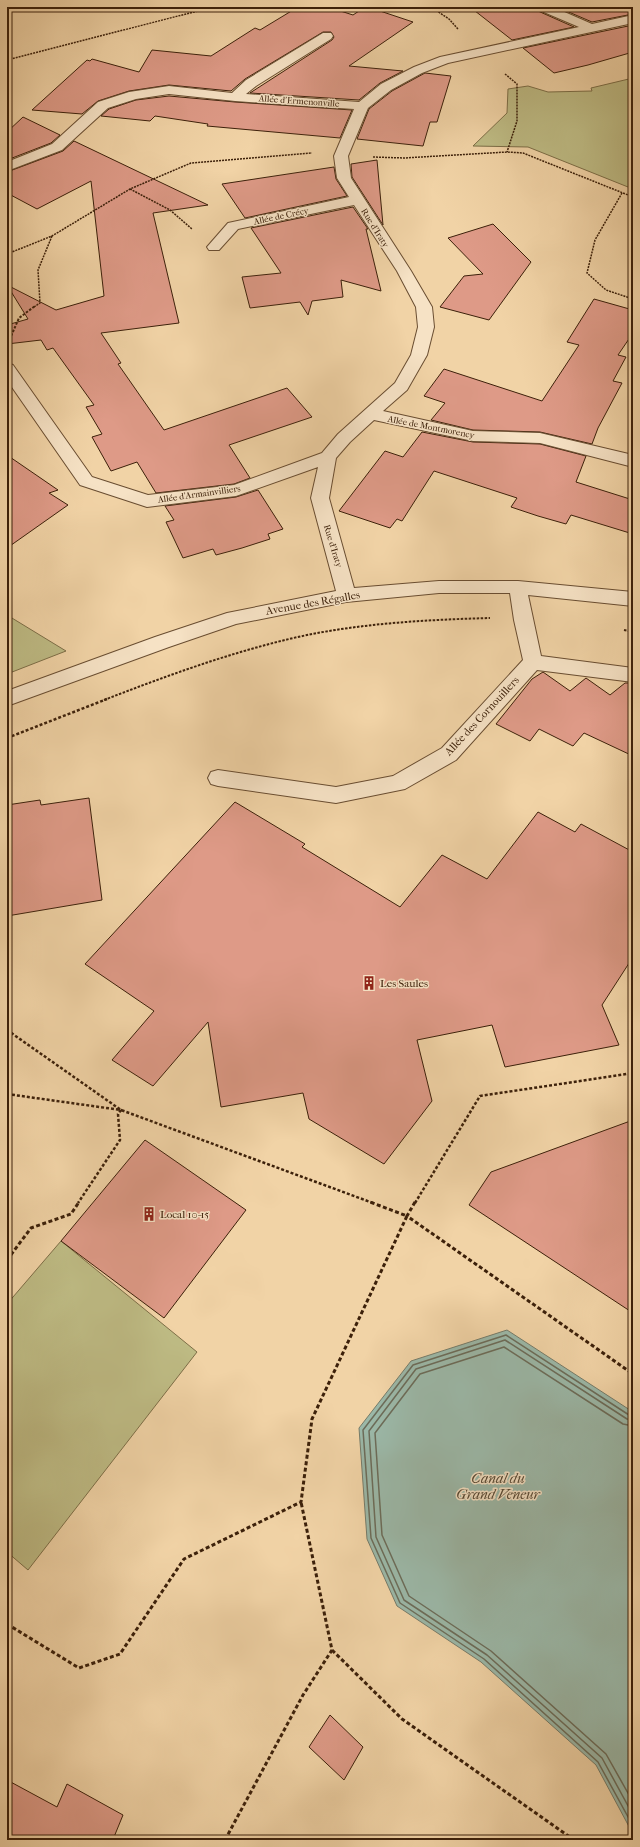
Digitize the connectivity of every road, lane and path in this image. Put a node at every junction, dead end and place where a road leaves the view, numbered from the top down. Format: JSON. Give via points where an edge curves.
{"nodes":[{"id":1,"x":213,"y":7,"type":"edge"},
{"id":2,"x":543,"y":7,"type":"edge"},
{"id":3,"x":633,"y":19,"type":"edge"},
{"id":4,"x":591,"y":28,"type":"junction"},
{"id":5,"x":327,"y":36,"type":"dead end"},
{"id":6,"x":479,"y":53,"type":"junction"},
{"id":7,"x":7,"y":60,"type":"edge"},
{"id":8,"x":235,"y":97,"type":"junction"},
{"id":9,"x":362,"y":106,"type":"junction"},
{"id":10,"x":507,"y":152,"type":"dead end"},
{"id":11,"x":7,"y":167,"type":"edge"},
{"id":12,"x":130,"y":189,"type":"dead end"},
{"id":13,"x":622,"y":193,"type":"dead end"},
{"id":14,"x":357,"y":200,"type":"junction"},
{"id":15,"x":52,"y":236,"type":"dead end"},
{"id":16,"x":214,"y":247,"type":"joint"},
{"id":17,"x":633,"y":300,"type":"edge"},
{"id":18,"x":7,"y":345,"type":"edge"},
{"id":19,"x":7,"y":368,"type":"edge"},
{"id":20,"x":371,"y":414,"type":"junction"},
{"id":21,"x":328,"y":457,"type":"junction"},
{"id":22,"x":633,"y":461,"type":"edge"},
{"id":23,"x":518,"y":587,"type":"junction"},
{"id":24,"x":346,"y":595,"type":"junction"},
{"id":25,"x":633,"y":599,"type":"edge"},
{"id":26,"x":523,"y":620,"type":"junction"},
{"id":27,"x":622,"y":630,"type":"dead end"},
{"id":28,"x":633,"y":632,"type":"edge"},
{"id":29,"x":533,"y":662,"type":"junction"},
{"id":30,"x":633,"y":675,"type":"edge"},
{"id":31,"x":7,"y":699,"type":"edge"},
{"id":32,"x":7,"y":738,"type":"edge"},
{"id":33,"x":218,"y":778,"type":"dead end"},
{"id":34,"x":7,"y":1030,"type":"edge"},
{"id":35,"x":633,"y":1073,"type":"edge"},
{"id":36,"x":7,"y":1094,"type":"edge"},
{"id":37,"x":121,"y":1110,"type":"junction"},
{"id":38,"x":407,"y":1216,"type":"junction"},
{"id":39,"x":7,"y":1260,"type":"edge"},
{"id":40,"x":633,"y":1374,"type":"edge"},
{"id":41,"x":301,"y":1502,"type":"junction"},
{"id":42,"x":7,"y":1624,"type":"edge"},
{"id":43,"x":332,"y":1650,"type":"junction"},
{"id":44,"x":225,"y":1840,"type":"edge"},
{"id":45,"x":574,"y":1840,"type":"edge"}],
"edges":[{"from":1,"to":7,"type":"path"},
{"from":2,"to":4,"type":"street"},
{"from":3,"to":4,"type":"street","name":"Rue d'Iraty"},
{"from":4,"to":6,"type":"street","name":"Rue d'Iraty"},
{"from":5,"to":8,"type":"street","name":"Allée d'Ermenonville","via":[[251,83]]},
{"from":6,"to":9,"type":"street","name":"Rue d'Iraty","via":[[444,60],[418,70],[386,87]]},
{"from":6,"to":10,"type":"path","via":[[517,84],[517,121]]},
{"from":8,"to":9,"type":"street","name":"Allée d'Ermenonville"},
{"from":8,"to":11,"type":"street","name":"Allée d'Ermenonville","via":[[169,90],[134,95],[104,105],[57,147]]},
{"from":9,"to":14,"type":"street","name":"Rue d'Iraty","via":[[341,156],[344,178]]},
{"from":12,"to":16,"type":"path","via":[[170,210]]},
{"from":13,"to":17,"type":"path","via":[[595,240],[587,273],[606,290]]},
{"from":14,"to":16,"type":"street","name":"Allée de Crécy","via":[[233,226]]},
{"from":14,"to":20,"type":"street","name":"Rue d'Iraty","via":[[404,271],[424,307],[426,328],[419,355],[401,386]]},
{"from":15,"to":18,"type":"path","via":[[38,270],[40,302],[19,318]]},
{"from":19,"to":21,"type":"street","name":"Allée d'Armainvilliers","via":[[86,481],[147,501],[236,490]]},
{"from":20,"to":21,"type":"street","name":"Rue d'Iraty","via":[[344,438]]},
{"from":20,"to":22,"type":"street","name":"Allée de Montmorency","via":[[474,436],[540,438]]},
{"from":21,"to":24,"type":"street","name":"Rue d'Iraty","via":[[320,498]]},
{"from":23,"to":24,"type":"street","name":"Avenue des Régalles","via":[[440,587]]},
{"from":23,"to":25,"type":"street","name":"Avenue des Régalles"},
{"from":23,"to":26,"type":"street"},
{"from":24,"to":31,"type":"street","name":"Avenue des Régalles","via":[[234,618]]},
{"from":26,"to":29,"type":"street"},
{"from":26,"to":32,"type":"path","via":[[488,618],[416,621],[334,631],[278,642],[176,674]]},
{"from":27,"to":28,"type":"path"},
{"from":29,"to":30,"type":"street"},
{"from":29,"to":33,"type":"street","name":"Allée des Cornouillers","via":[[449,754],[398,783],[336,795]]},
{"from":34,"to":37,"type":"path"},
{"from":35,"to":38,"type":"path","via":[[480,1096]]},
{"from":36,"to":37,"type":"path"},
{"from":37,"to":38,"type":"path"},
{"from":37,"to":39,"type":"path","via":[[118,1114],[120,1140],[71,1214],[31,1228]]},
{"from":38,"to":40,"type":"path"},
{"from":38,"to":41,"type":"path","via":[[312,1419]]},
{"from":41,"to":42,"type":"path","via":[[184,1559],[120,1654],[78,1668]]},
{"from":41,"to":43,"type":"path"},
{"from":43,"to":44,"type":"path","via":[[303,1694]]},
{"from":43,"to":45,"type":"path","via":[[402,1719]]}]}
